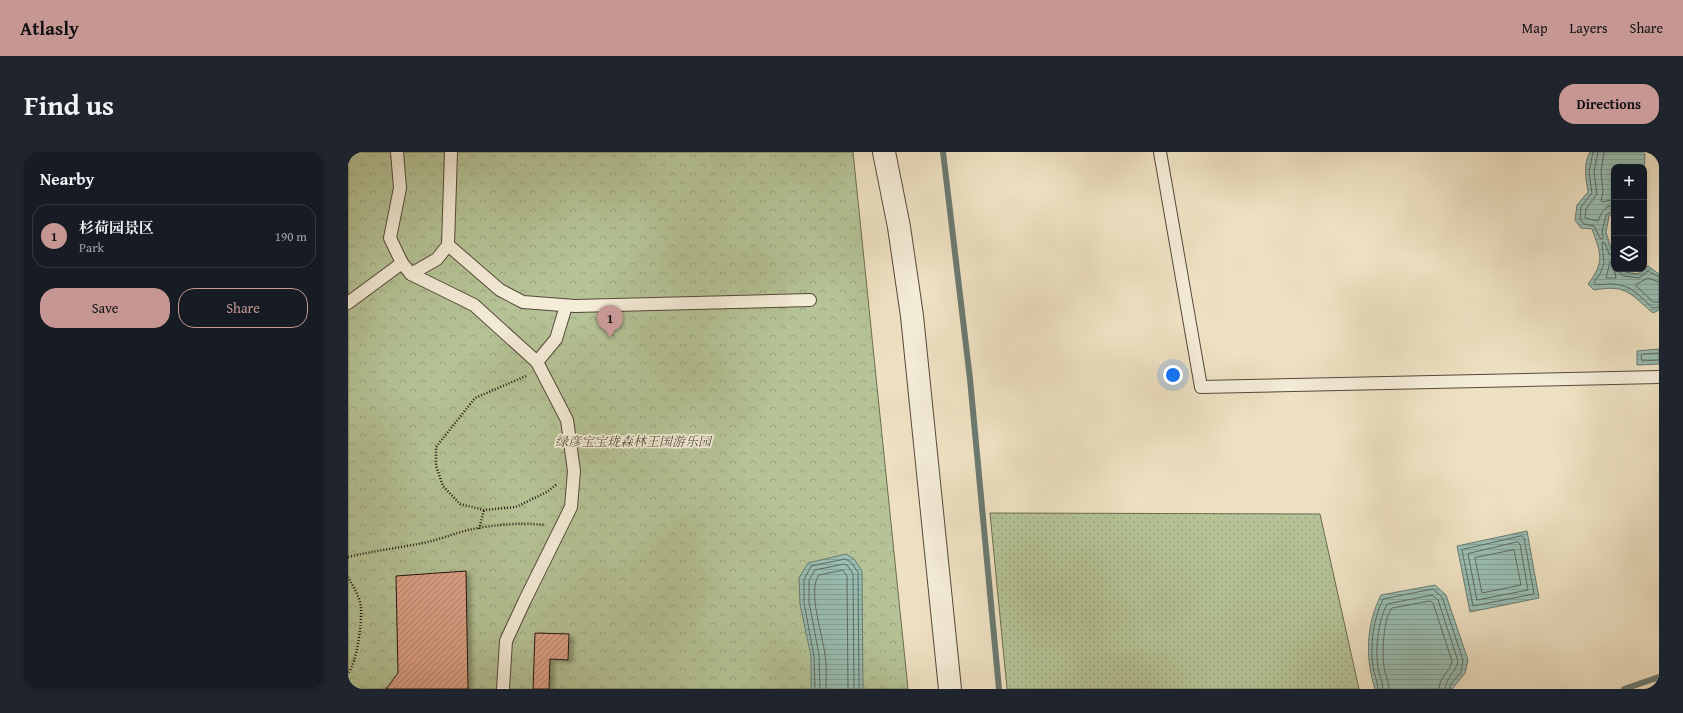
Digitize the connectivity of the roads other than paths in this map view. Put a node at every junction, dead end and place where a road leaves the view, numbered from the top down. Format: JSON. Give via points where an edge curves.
{"nodes":[{"id":1,"x":397,"y":152,"type":"edge"},
{"id":2,"x":450,"y":152,"type":"edge"},
{"id":3,"x":884,"y":152,"type":"edge"},
{"id":4,"x":1160,"y":152,"type":"edge"},
{"id":5,"x":448,"y":245,"type":"junction"},
{"id":6,"x":402,"y":263,"type":"junction"},
{"id":7,"x":411,"y":274,"type":"junction"},
{"id":8,"x":810,"y":300,"type":"dead end"},
{"id":9,"x":348,"y":303,"type":"edge"},
{"id":10,"x":566,"y":306,"type":"junction"},
{"id":11,"x":537,"y":362,"type":"junction"},
{"id":12,"x":1659,"y":377,"type":"edge"},
{"id":13,"x":503,"y":689,"type":"edge"},
{"id":14,"x":950,"y":689,"type":"edge"}],
"edges":[{"from":1,"to":6,"type":"lane","via":[[400,188],[390,238]]},
{"from":2,"to":5,"type":"lane"},
{"from":3,"to":14,"type":"street","via":[[899,227],[912,316]]},
{"from":4,"to":12,"type":"lane","via":[[1201,387]]},
{"from":5,"to":7,"type":"lane","via":[[437,259]]},
{"from":5,"to":10,"type":"lane","via":[[500,290],[523,302]]},
{"from":6,"to":7,"type":"lane"},
{"from":6,"to":9,"type":"lane"},
{"from":7,"to":11,"type":"lane","via":[[474,305]]},
{"from":8,"to":10,"type":"lane"},
{"from":10,"to":11,"type":"lane","via":[[556,339]]},
{"from":11,"to":13,"type":"lane","via":[[567,420],[574,471],[571,507],[506,641]]}]}
